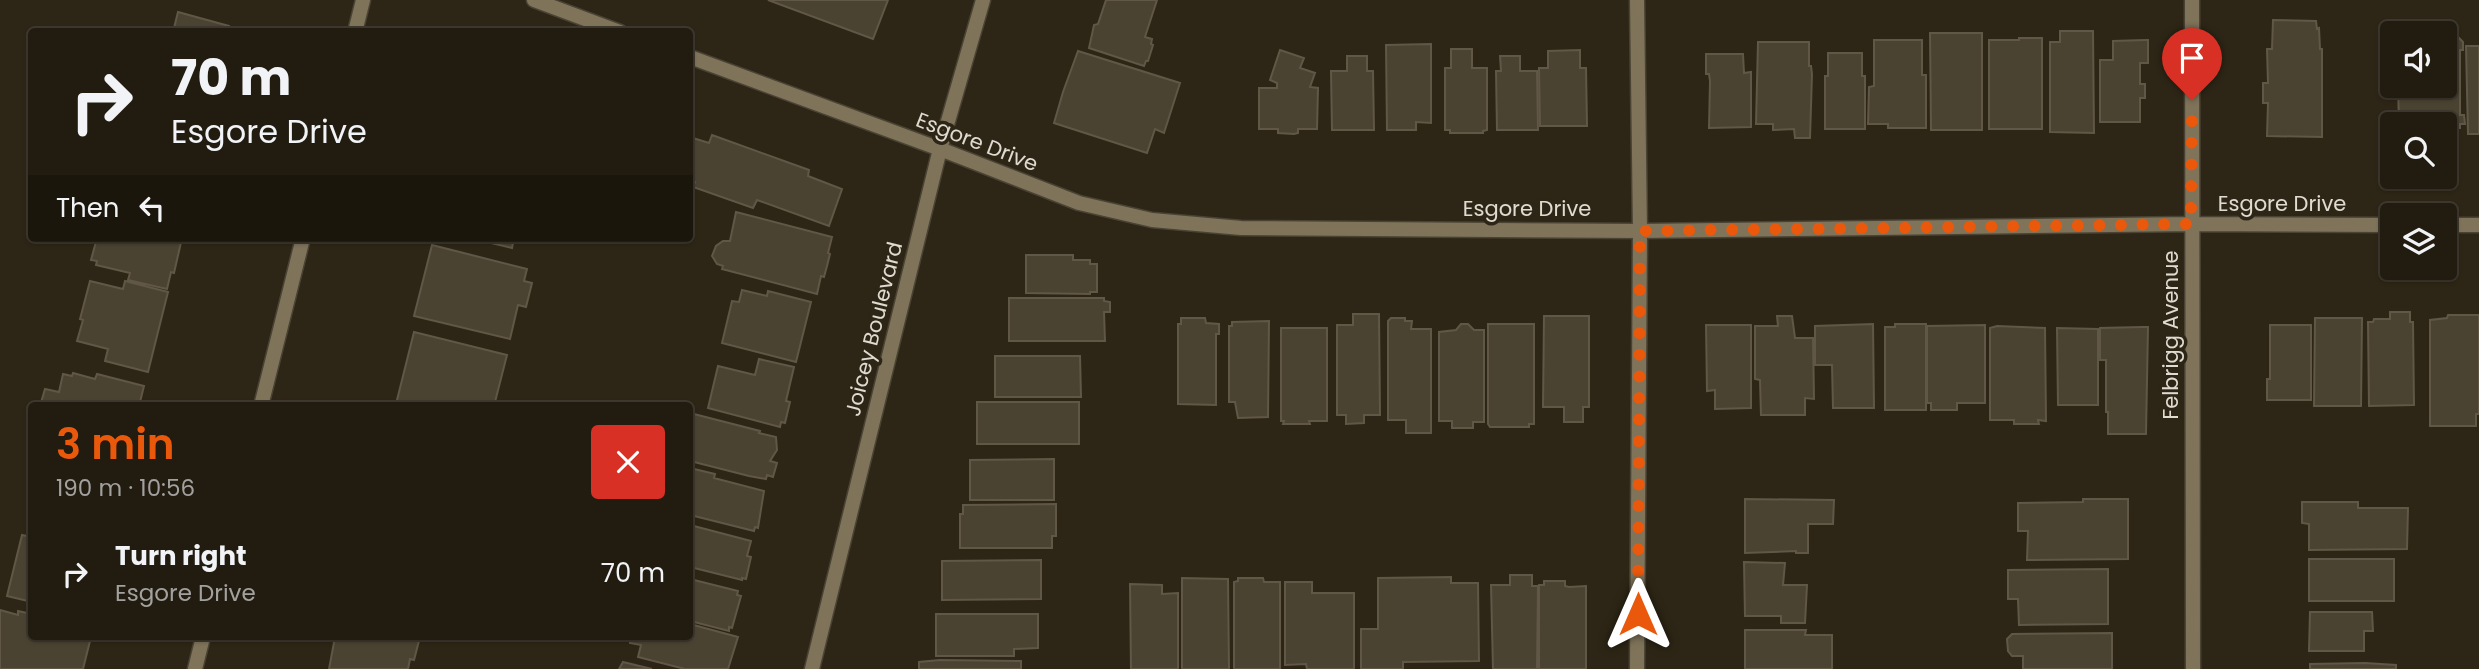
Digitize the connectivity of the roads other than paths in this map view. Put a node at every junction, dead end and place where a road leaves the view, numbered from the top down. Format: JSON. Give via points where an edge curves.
{"nodes":[{"id":1,"x":363,"y":0,"type":"edge"},
{"id":2,"x":534,"y":0,"type":"edge"},
{"id":3,"x":984,"y":0,"type":"edge"},
{"id":4,"x":1637,"y":0,"type":"edge"},
{"id":5,"x":2192,"y":0,"type":"edge"},
{"id":6,"x":356,"y":28,"type":"edge"},
{"id":7,"x":609,"y":28,"type":"edge"},
{"id":8,"x":693,"y":58,"type":"edge"},
{"id":9,"x":940,"y":149,"type":"junction"},
{"id":10,"x":2191,"y":224,"type":"junction"},
{"id":11,"x":2380,"y":225,"type":"edge"},
{"id":12,"x":2457,"y":225,"type":"edge"},
{"id":13,"x":2479,"y":225,"type":"edge"},
{"id":14,"x":1640,"y":231,"type":"junction"},
{"id":15,"x":302,"y":242,"type":"edge"},
{"id":16,"x":262,"y":402,"type":"edge"},
{"id":17,"x":202,"y":640,"type":"edge"},
{"id":18,"x":195,"y":669,"type":"edge"},
{"id":19,"x":812,"y":669,"type":"edge"},
{"id":20,"x":1637,"y":669,"type":"edge"},
{"id":21,"x":2193,"y":669,"type":"edge"}],
"edges":[{"from":1,"to":6,"type":"street"},
{"from":2,"to":7,"type":"street"},
{"from":3,"to":9,"type":"street","name":"Joicey Boulevard"},
{"from":4,"to":14,"type":"street"},
{"from":5,"to":10,"type":"street","name":"Felbrigg Avenue"},
{"from":8,"to":9,"type":"street","name":"Esgore Drive"},
{"from":9,"to":14,"type":"street","name":"Esgore Drive","via":[[1079,203],[1152,220],[1241,228]]},
{"from":9,"to":19,"type":"street","name":"Joicey Boulevard"},
{"from":10,"to":11,"type":"street","name":"Esgore Drive"},
{"from":10,"to":14,"type":"street","name":"Esgore Drive"},
{"from":10,"to":21,"type":"street","name":"Felbrigg Avenue"},
{"from":12,"to":13,"type":"street"},
{"from":14,"to":20,"type":"street"},
{"from":15,"to":16,"type":"street"},
{"from":17,"to":18,"type":"street"}]}
